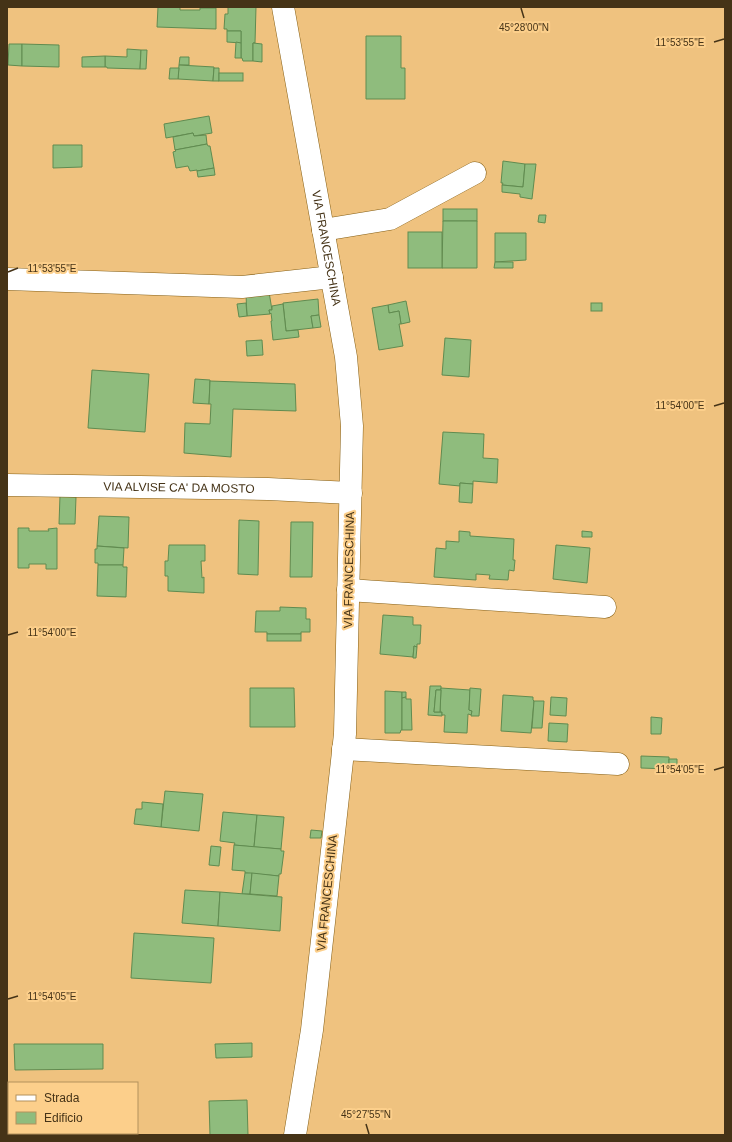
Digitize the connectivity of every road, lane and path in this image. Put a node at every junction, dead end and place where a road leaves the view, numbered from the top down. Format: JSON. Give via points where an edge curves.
{"nodes":[{"id":1,"x":283,"y":7,"type":"edge"},
{"id":2,"x":475,"y":173,"type":"dead end"},
{"id":3,"x":324,"y":230,"type":"junction"},
{"id":4,"x":332,"y":277,"type":"junction"},
{"id":5,"x":7,"y":279,"type":"edge"},
{"id":6,"x":7,"y":485,"type":"edge"},
{"id":7,"x":351,"y":493,"type":"junction"},
{"id":8,"x":348,"y":590,"type":"junction"},
{"id":9,"x":605,"y":607,"type":"dead end"},
{"id":10,"x":343,"y":749,"type":"junction"},
{"id":11,"x":618,"y":764,"type":"dead end"},
{"id":12,"x":295,"y":1135,"type":"edge"}],
"edges":[{"from":1,"to":3,"type":"street","name":"VIA FRANCESCHINA"},
{"from":2,"to":3,"type":"street","via":[[390,219]]},
{"from":3,"to":4,"type":"street","name":"VIA FRANCESCHINA"},
{"from":4,"to":5,"type":"street","via":[[242,287]]},
{"from":4,"to":7,"type":"street","name":"VIA FRANCESCHINA","via":[[346,357],[352,426]]},
{"from":6,"to":7,"type":"street","name":"VIA ALVISE CA' DA MOSTO","via":[[268,489]]},
{"from":7,"to":8,"type":"street","name":"VIA FRANCESCHINA"},
{"from":8,"to":9,"type":"street"},
{"from":8,"to":10,"type":"street","name":"VIA FRANCESCHINA"},
{"from":10,"to":11,"type":"street"},
{"from":10,"to":12,"type":"street","name":"VIA FRANCESCHINA","via":[[312,1030]]}]}
